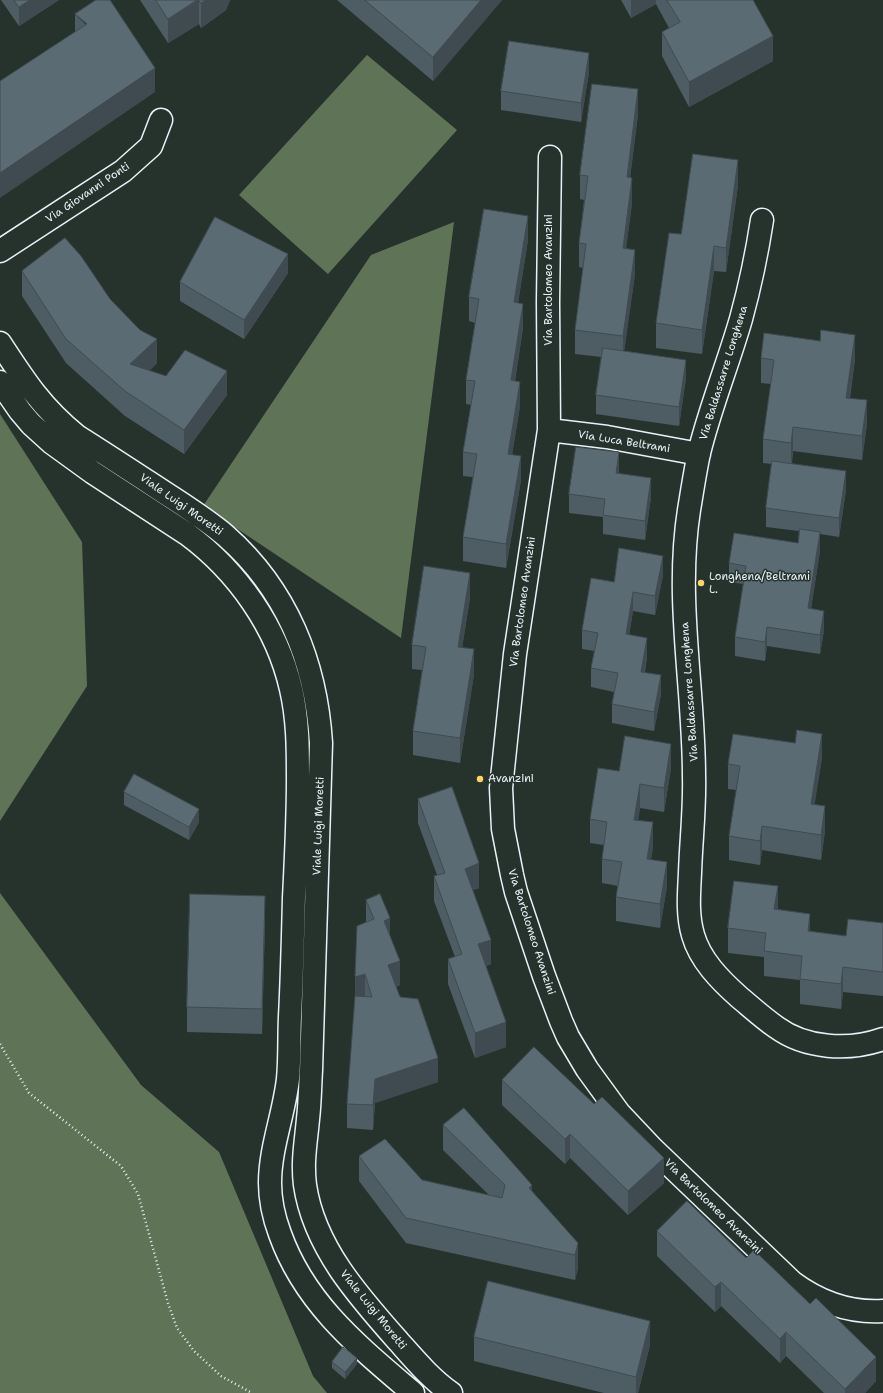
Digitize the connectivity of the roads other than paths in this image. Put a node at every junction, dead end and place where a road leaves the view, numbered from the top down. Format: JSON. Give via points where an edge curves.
{"nodes":[{"id":1,"x":161,"y":120,"type":"dead end"},
{"id":2,"x":550,"y":157,"type":"dead end"},
{"id":3,"x":762,"y":220,"type":"dead end"},
{"id":4,"x":0,"y":251,"type":"edge"},
{"id":5,"x":0,"y":343,"type":"edge"},
{"id":6,"x":0,"y":382,"type":"edge"},
{"id":7,"x":549,"y":430,"type":"junction"},
{"id":8,"x":699,"y":454,"type":"junction"},
{"id":9,"x":883,"y":1039,"type":"edge"},
{"id":10,"x":270,"y":1182,"type":"junction"},
{"id":11,"x":883,"y":1311,"type":"edge"},
{"id":12,"x":385,"y":1326,"type":"junction"},
{"id":13,"x":412,"y":1393,"type":"edge"},
{"id":14,"x":451,"y":1393,"type":"edge"}],
"edges":[{"from":1,"to":4,"type":"street","name":"Via Giovanni Ponti","via":[[151,146],[123,171]]},
{"from":2,"to":7,"type":"street","name":"Via Bartolomeo Avanzini"},
{"from":3,"to":8,"type":"street","name":"Via Baldassarre Longhena","via":[[741,318]]},
{"from":5,"to":12,"type":"street","name":"Viale Luigi Moretti","via":[[30,389],[62,424],[196,513],[248,558],[270,586],[302,645],[315,690],[322,743],[311,1070],[303,1155],[306,1187],[317,1224],[331,1254]]},
{"from":6,"to":10,"type":"street","name":"Viale Luigi Moretti","via":[[20,411],[52,444],[187,534],[225,566],[253,602],[284,666],[291,688],[297,726],[298,801],[288,1079]]},
{"from":7,"to":8,"type":"street","name":"Via Luca Beltrami"},
{"from":7,"to":11,"type":"street","name":"Via Bartolomeo Avanzini","via":[[515,654],[501,801],[504,835],[516,892],[558,1014],[576,1052],[619,1113],[784,1276],[825,1301],[865,1312]]},
{"from":8,"to":9,"type":"street","name":"Via Baldassarre Longhena","via":[[687,523],[684,560],[686,646],[694,764],[689,897],[693,934],[700,952],[720,978],[743,1001],[784,1032],[826,1046],[856,1046]]},
{"from":10,"to":12,"type":"street","via":[[279,1196],[290,1229],[305,1261],[335,1305],[356,1326]]},
{"from":10,"to":13,"type":"street","name":"Viale Luigi Moretti","via":[[272,1206],[280,1234],[291,1262],[308,1290],[335,1324]]},
{"from":12,"to":14,"type":"street","name":"Viale Luigi Moretti","via":[[431,1377]]}]}
